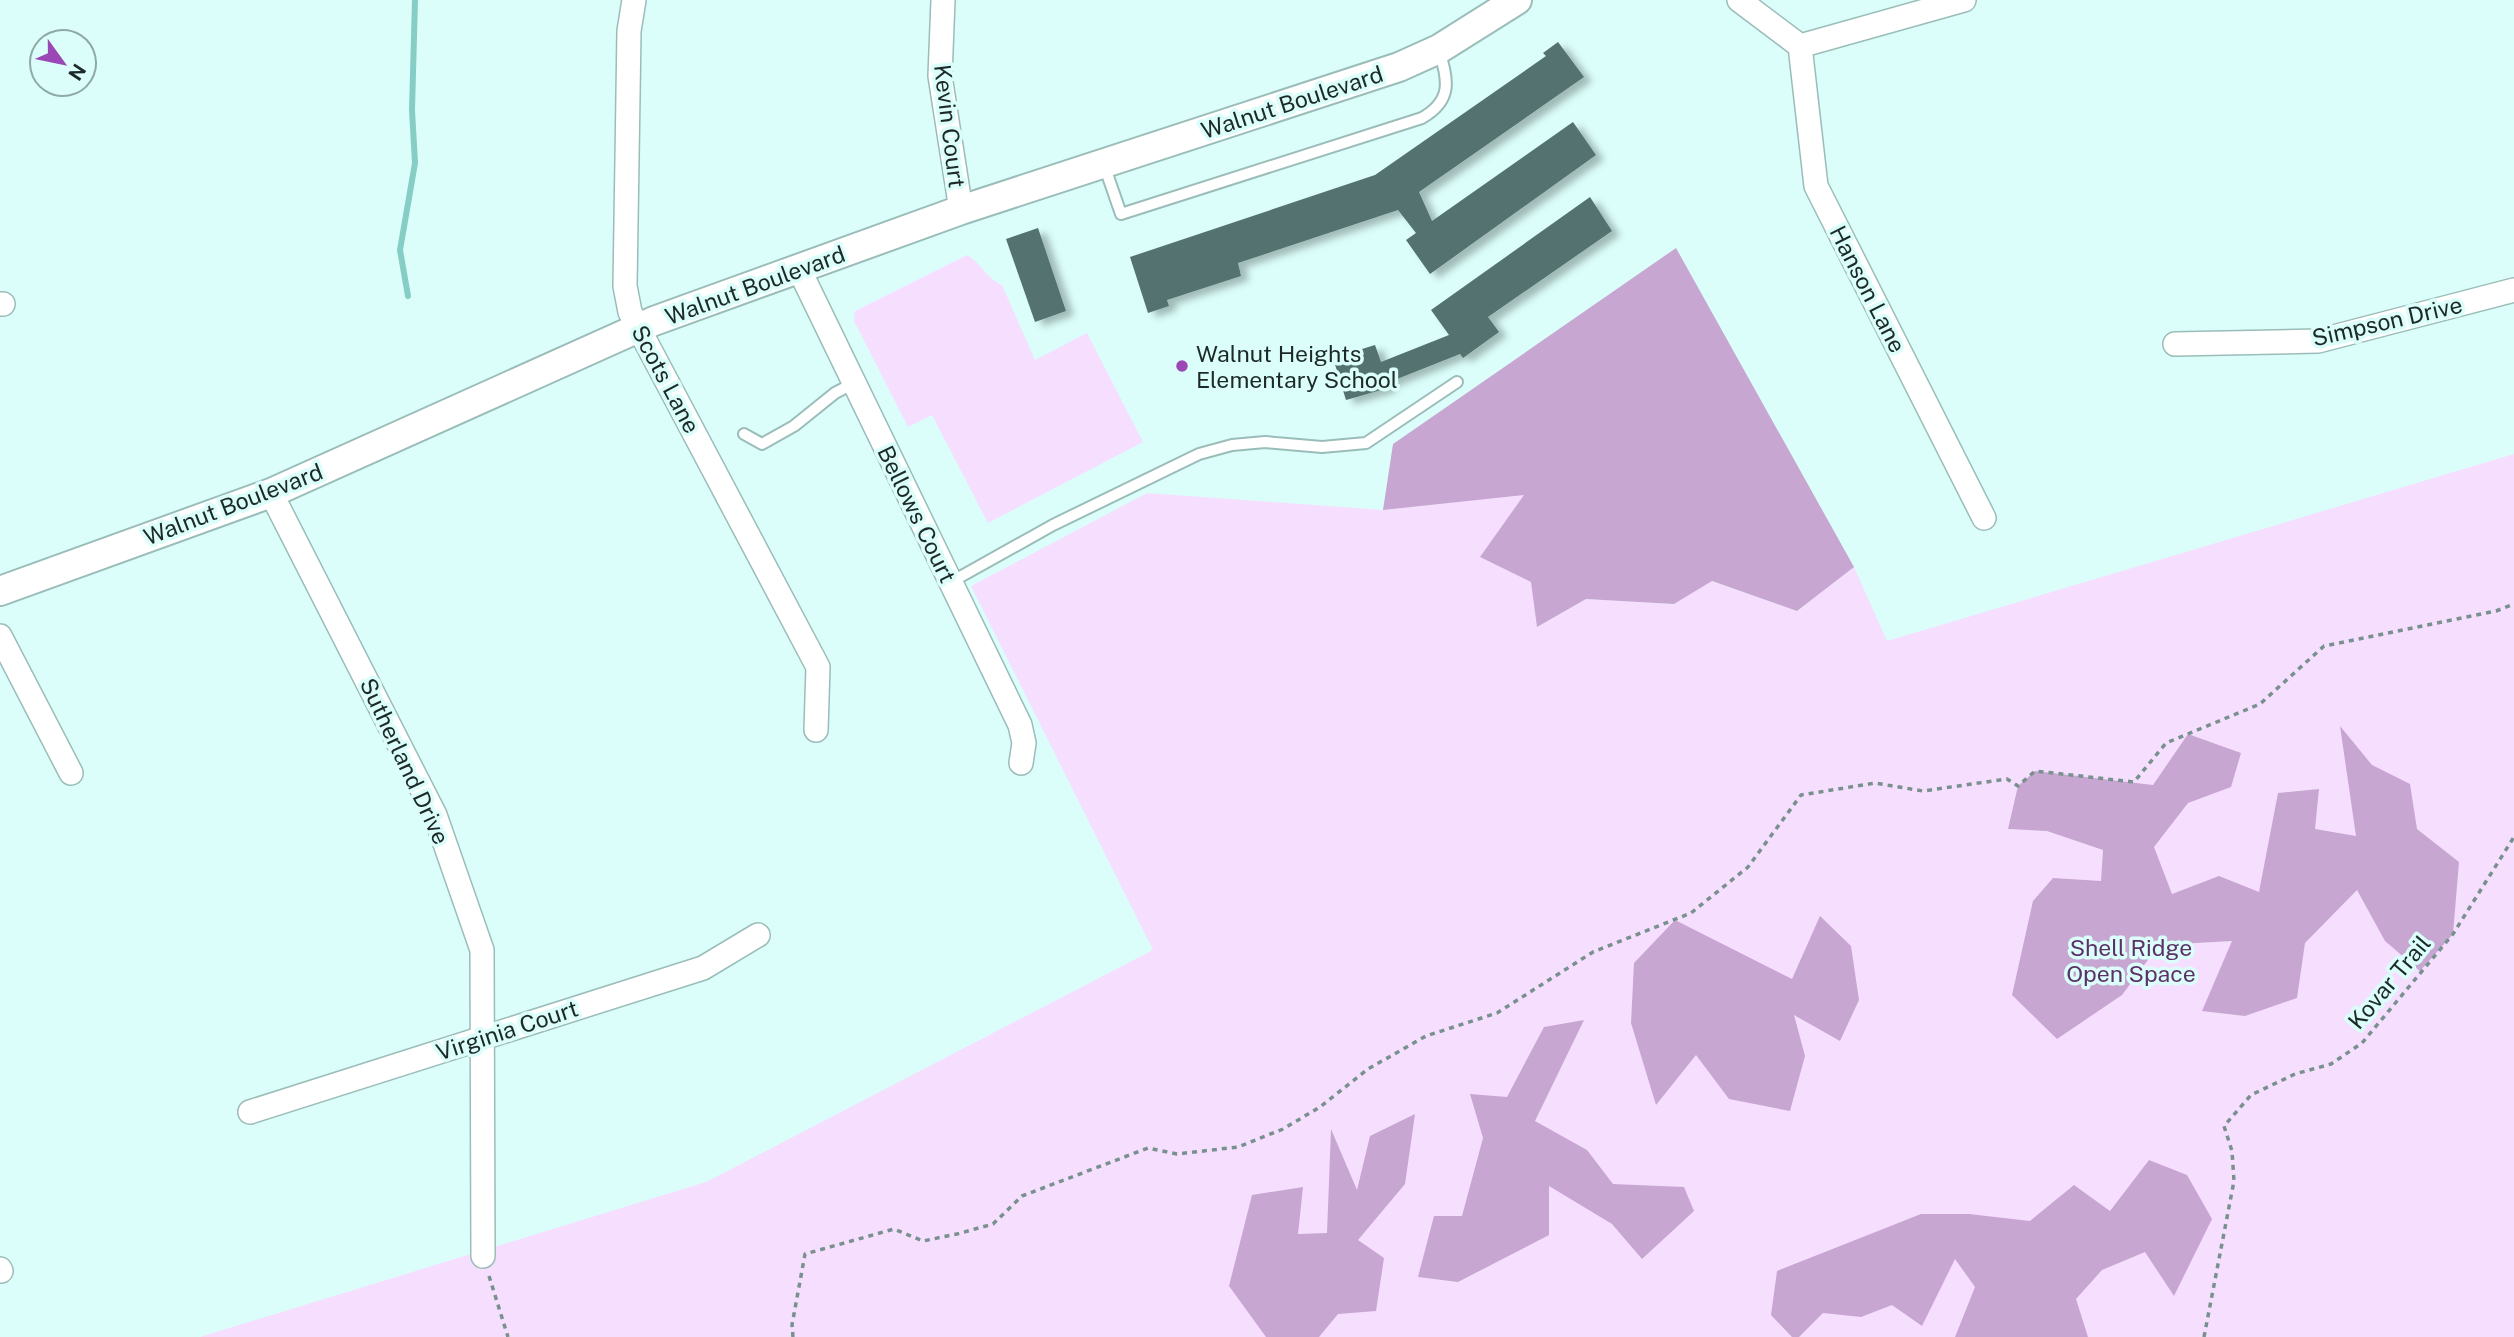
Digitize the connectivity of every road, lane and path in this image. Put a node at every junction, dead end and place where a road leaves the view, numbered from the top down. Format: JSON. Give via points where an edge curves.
{"nodes":[{"id":1,"x":634,"y":0,"type":"edge"},
{"id":2,"x":943,"y":0,"type":"edge"},
{"id":3,"x":1517,"y":0,"type":"edge"},
{"id":4,"x":1739,"y":0,"type":"edge"},
{"id":5,"x":1964,"y":0,"type":"edge"},
{"id":6,"x":1800,"y":46,"type":"junction"},
{"id":7,"x":1439,"y":49,"type":"junction"},
{"id":8,"x":1104,"y":164,"type":"junction"},
{"id":9,"x":961,"y":210,"type":"junction"},
{"id":10,"x":798,"y":267,"type":"junction"},
{"id":11,"x":2514,"y":290,"type":"edge"},
{"id":12,"x":638,"y":327,"type":"junction"},
{"id":13,"x":2175,"y":344,"type":"dead end"},
{"id":14,"x":1457,"y":382,"type":"dead end"},
{"id":15,"x":854,"y":383,"type":"junction"},
{"id":16,"x":744,"y":434,"type":"dead end"},
{"id":17,"x":271,"y":493,"type":"junction"},
{"id":18,"x":1984,"y":518,"type":"dead end"},
{"id":19,"x":951,"y":582,"type":"junction"},
{"id":20,"x":0,"y":591,"type":"edge"},
{"id":21,"x":2514,"y":604,"type":"edge"},
{"id":22,"x":0,"y":636,"type":"edge"},
{"id":23,"x":816,"y":730,"type":"dead end"},
{"id":24,"x":1021,"y":763,"type":"dead end"},
{"id":25,"x":71,"y":773,"type":"dead end"},
{"id":26,"x":2514,"y":837,"type":"edge"},
{"id":27,"x":758,"y":935,"type":"dead end"},
{"id":28,"x":483,"y":1038,"type":"junction"},
{"id":29,"x":250,"y":1112,"type":"dead end"},
{"id":30,"x":483,"y":1256,"type":"joint"},
{"id":31,"x":508,"y":1337,"type":"edge"},
{"id":32,"x":793,"y":1337,"type":"edge"},
{"id":33,"x":2204,"y":1337,"type":"edge"}],
"edges":[{"from":1,"to":12,"type":"street","name":"Scots Lane","via":[[629,31],[625,286]]},
{"from":2,"to":9,"type":"street","name":"Kevin Court","via":[[940,76]]},
{"from":3,"to":7,"type":"street","name":"Walnut Boulevard"},
{"from":4,"to":6,"type":"street"},
{"from":5,"to":6,"type":"street"},
{"from":6,"to":18,"type":"street","name":"Hanson Lane","via":[[1816,187]]},
{"from":7,"to":8,"type":"street","name":"Walnut Boulevard","via":[[1399,67]]},
{"from":7,"to":8,"type":"lane","via":[[1447,76],[1446,93],[1437,109],[1422,118],[1121,214]]},
{"from":8,"to":9,"type":"street","name":"Walnut Boulevard"},
{"from":9,"to":10,"type":"street","name":"Walnut Boulevard"},
{"from":10,"to":12,"type":"street","name":"Walnut Boulevard"},
{"from":10,"to":15,"type":"street","name":"Bellows Court"},
{"from":11,"to":13,"type":"street","name":"Simpson Drive","via":[[2318,341]]},
{"from":12,"to":17,"type":"street","name":"Walnut Boulevard"},
{"from":12,"to":23,"type":"street","name":"Scots Lane","via":[[818,667]]},
{"from":14,"to":19,"type":"lane","via":[[1366,443],[1322,447],[1265,442],[1199,454],[1053,525]]},
{"from":15,"to":16,"type":"lane","via":[[762,444]]},
{"from":15,"to":19,"type":"street","name":"Bellows Court"},
{"from":17,"to":20,"type":"street","name":"Walnut Boulevard"},
{"from":17,"to":28,"type":"street","name":"Sutherland Drive","via":[[435,816],[482,950]]},
{"from":19,"to":24,"type":"street","name":"Bellows Court","via":[[1020,725],[1024,743]]},
{"from":21,"to":32,"type":"path","via":[[2324,646],[2260,704],[2166,743],[2134,782],[2035,771],[2018,786],[2007,779],[1923,791],[1875,783],[1801,795],[1748,867],[1691,913],[1593,952],[1497,1013],[1426,1036],[1368,1069],[1283,1129],[1238,1147],[1178,1154],[1148,1148],[1022,1196],[993,1224],[957,1234],[923,1241],[894,1229],[805,1254]]},
{"from":22,"to":25,"type":"street"},
{"from":26,"to":33,"type":"path","name":"Kovar Trail","via":[[2453,934],[2362,1043],[2332,1064],[2295,1074],[2252,1095],[2224,1126],[2234,1181]]},
{"from":27,"to":28,"type":"street","name":"Virginia Court","via":[[704,968]]},
{"from":28,"to":29,"type":"street","name":"Virginia Court"},
{"from":28,"to":30,"type":"street","name":"Sutherland Drive"},
{"from":30,"to":31,"type":"path"}]}
